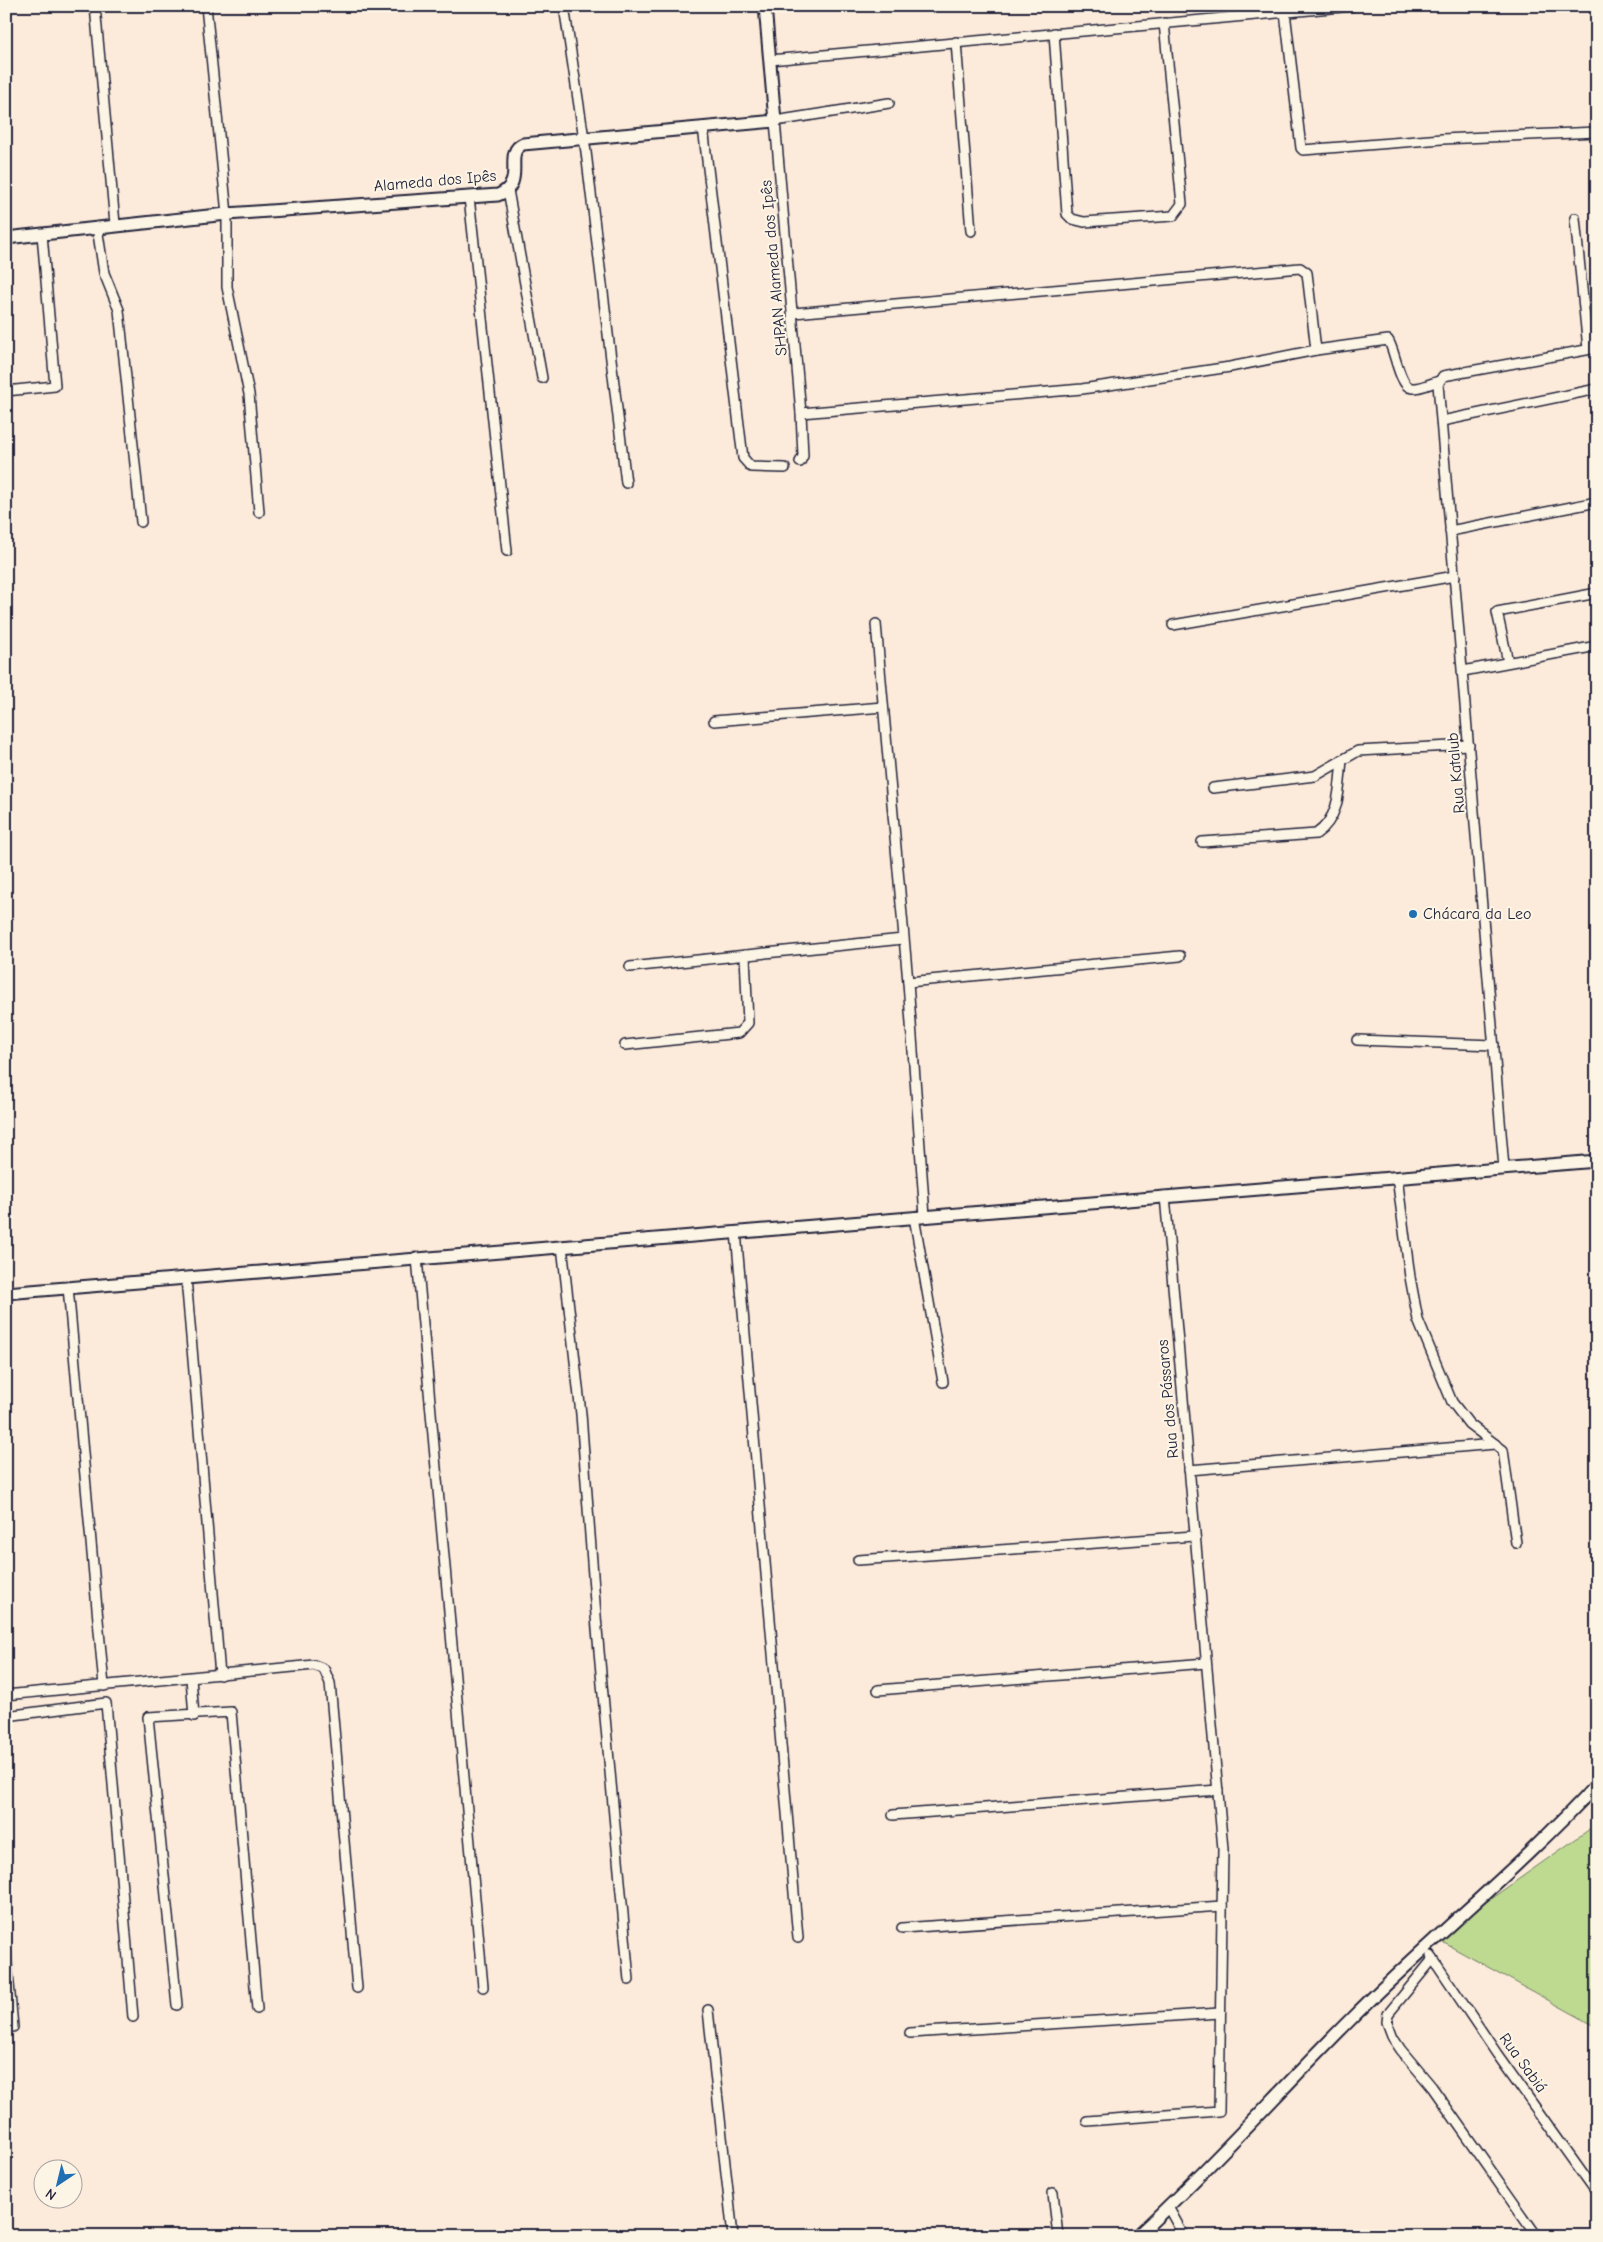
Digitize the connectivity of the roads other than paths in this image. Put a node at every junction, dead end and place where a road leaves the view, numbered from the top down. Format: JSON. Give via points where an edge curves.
{"nodes":[{"id":1,"x":95,"y":6,"type":"edge"},
{"id":2,"x":206,"y":6,"type":"edge"},
{"id":3,"x":564,"y":6,"type":"edge"},
{"id":4,"x":765,"y":6,"type":"edge"},
{"id":5,"x":1352,"y":6,"type":"edge"},
{"id":6,"x":1285,"y":12,"type":"junction"},
{"id":7,"x":1164,"y":23,"type":"junction"},
{"id":8,"x":1054,"y":33,"type":"junction"},
{"id":9,"x":956,"y":42,"type":"junction"},
{"id":10,"x":770,"y":60,"type":"junction"},
{"id":11,"x":889,"y":103,"type":"dead end"},
{"id":12,"x":775,"y":121,"type":"junction"},
{"id":13,"x":703,"y":127,"type":"junction"},
{"id":14,"x":1597,"y":132,"type":"edge"},
{"id":15,"x":584,"y":138,"type":"junction"},
{"id":16,"x":508,"y":190,"type":"junction"},
{"id":17,"x":469,"y":197,"type":"junction"},
{"id":18,"x":226,"y":214,"type":"junction"},
{"id":19,"x":1575,"y":218,"type":"dead end"},
{"id":20,"x":115,"y":224,"type":"junction"},
{"id":21,"x":97,"y":226,"type":"junction"},
{"id":22,"x":972,"y":231,"type":"dead end"},
{"id":23,"x":42,"y":234,"type":"junction"},
{"id":24,"x":6,"y":238,"type":"edge"},
{"id":25,"x":794,"y":313,"type":"junction"},
{"id":26,"x":1592,"y":348,"type":"edge"},
{"id":27,"x":1316,"y":350,"type":"junction"},
{"id":28,"x":542,"y":378,"type":"dead end"},
{"id":29,"x":1441,"y":379,"type":"junction"},
{"id":30,"x":1597,"y":388,"type":"edge"},
{"id":31,"x":6,"y":391,"type":"edge"},
{"id":32,"x":801,"y":413,"type":"junction"},
{"id":33,"x":1442,"y":421,"type":"junction"},
{"id":34,"x":800,"y":462,"type":"dead end"},
{"id":35,"x":785,"y":468,"type":"dead end"},
{"id":36,"x":626,"y":483,"type":"dead end"},
{"id":37,"x":1597,"y":502,"type":"edge"},
{"id":38,"x":259,"y":512,"type":"dead end"},
{"id":39,"x":141,"y":522,"type":"dead end"},
{"id":40,"x":1450,"y":531,"type":"junction"},
{"id":41,"x":507,"y":551,"type":"dead end"},
{"id":42,"x":1455,"y":576,"type":"junction"},
{"id":43,"x":1597,"y":593,"type":"edge"},
{"id":44,"x":876,"y":624,"type":"dead end"},
{"id":45,"x":1173,"y":625,"type":"dead end"},
{"id":46,"x":1597,"y":646,"type":"edge"},
{"id":47,"x":1508,"y":662,"type":"junction"},
{"id":48,"x":1463,"y":671,"type":"junction"},
{"id":49,"x":883,"y":707,"type":"junction"},
{"id":50,"x":714,"y":721,"type":"dead end"},
{"id":51,"x":1469,"y":745,"type":"junction"},
{"id":52,"x":1342,"y":760,"type":"junction"},
{"id":53,"x":1212,"y":788,"type":"dead end"},
{"id":54,"x":1202,"y":842,"type":"dead end"},
{"id":55,"x":903,"y":939,"type":"junction"},
{"id":56,"x":745,"y":955,"type":"junction"},
{"id":57,"x":1180,"y":956,"type":"dead end"},
{"id":58,"x":630,"y":967,"type":"dead end"},
{"id":59,"x":908,"y":982,"type":"junction"},
{"id":60,"x":1357,"y":1040,"type":"dead end"},
{"id":61,"x":625,"y":1044,"type":"dead end"},
{"id":62,"x":1494,"y":1046,"type":"junction"},
{"id":63,"x":1597,"y":1161,"type":"edge"},
{"id":64,"x":1504,"y":1168,"type":"junction"},
{"id":65,"x":1397,"y":1177,"type":"junction"},
{"id":66,"x":1165,"y":1196,"type":"junction"},
{"id":67,"x":920,"y":1216,"type":"junction"},
{"id":68,"x":736,"y":1232,"type":"junction"},
{"id":69,"x":562,"y":1246,"type":"junction"},
{"id":70,"x":417,"y":1258,"type":"junction"},
{"id":71,"x":186,"y":1278,"type":"junction"},
{"id":72,"x":68,"y":1287,"type":"junction"},
{"id":73,"x":6,"y":1293,"type":"edge"},
{"id":74,"x":942,"y":1382,"type":"dead end"},
{"id":75,"x":1495,"y":1444,"type":"junction"},
{"id":76,"x":1189,"y":1470,"type":"junction"},
{"id":77,"x":1194,"y":1536,"type":"junction"},
{"id":78,"x":1516,"y":1543,"type":"dead end"},
{"id":79,"x":858,"y":1560,"type":"dead end"},
{"id":80,"x":1206,"y":1663,"type":"junction"},
{"id":81,"x":220,"y":1675,"type":"junction"},
{"id":82,"x":190,"y":1678,"type":"junction"},
{"id":83,"x":104,"y":1686,"type":"junction"},
{"id":84,"x":878,"y":1690,"type":"dead end"},
{"id":85,"x":6,"y":1695,"type":"edge"},
{"id":86,"x":6,"y":1716,"type":"edge"},
{"id":87,"x":194,"y":1716,"type":"junction"},
{"id":88,"x":1597,"y":1784,"type":"edge"},
{"id":89,"x":1218,"y":1790,"type":"junction"},
{"id":90,"x":893,"y":1815,"type":"dead end"},
{"id":91,"x":1222,"y":1906,"type":"junction"},
{"id":92,"x":902,"y":1928,"type":"dead end"},
{"id":93,"x":798,"y":1938,"type":"dead end"},
{"id":94,"x":1426,"y":1947,"type":"junction"},
{"id":95,"x":6,"y":1951,"type":"edge"},
{"id":96,"x":1433,"y":1959,"type":"junction"},
{"id":97,"x":629,"y":1980,"type":"dead end"},
{"id":98,"x":483,"y":1987,"type":"dead end"},
{"id":99,"x":357,"y":1988,"type":"dead end"},
{"id":100,"x":177,"y":2005,"type":"dead end"},
{"id":101,"x":257,"y":2009,"type":"dead end"},
{"id":102,"x":708,"y":2010,"type":"dead end"},
{"id":103,"x":1220,"y":2013,"type":"junction"},
{"id":104,"x":133,"y":2017,"type":"dead end"},
{"id":105,"x":13,"y":2026,"type":"dead end"},
{"id":106,"x":910,"y":2033,"type":"dead end"},
{"id":107,"x":1087,"y":2121,"type":"dead end"},
{"id":108,"x":1053,"y":2193,"type":"dead end"},
{"id":109,"x":1597,"y":2194,"type":"edge"},
{"id":110,"x":1168,"y":2207,"type":"junction"},
{"id":111,"x":733,"y":2236,"type":"edge"},
{"id":112,"x":1058,"y":2236,"type":"edge"},
{"id":113,"x":1137,"y":2236,"type":"edge"},
{"id":114,"x":1184,"y":2236,"type":"edge"},
{"id":115,"x":1537,"y":2236,"type":"edge"}],
"edges":[{"from":1,"to":20,"type":"street"},
{"from":2,"to":18,"type":"street"},
{"from":3,"to":15,"type":"street"},
{"from":4,"to":10,"type":"main road"},
{"from":5,"to":6,"type":"street"},
{"from":6,"to":7,"type":"street"},
{"from":6,"to":14,"type":"street","via":[[1303,150]]},
{"from":7,"to":8,"type":"street"},
{"from":7,"to":8,"type":"street","via":[[1182,204],[1173,216],[1084,222],[1067,214]]},
{"from":8,"to":9,"type":"street"},
{"from":9,"to":10,"type":"street"},
{"from":9,"to":22,"type":"street"},
{"from":10,"to":12,"type":"main road"},
{"from":11,"to":12,"type":"street"},
{"from":12,"to":13,"type":"main road","name":"Alameda dos Ipês"},
{"from":12,"to":25,"type":"street","name":"SHPAN Alameda dos Ipês"},
{"from":13,"to":15,"type":"main road","name":"Alameda dos Ipês"},
{"from":13,"to":35,"type":"street","via":[[743,458],[751,467]]},
{"from":15,"to":16,"type":"main road","name":"Alameda dos Ipês","via":[[520,145],[514,153],[514,181]]},
{"from":15,"to":36,"type":"street"},
{"from":16,"to":17,"type":"main road","name":"Alameda dos Ipês","via":[[498,195]]},
{"from":16,"to":28,"type":"street"},
{"from":17,"to":18,"type":"main road","name":"Alameda dos Ipês"},
{"from":17,"to":41,"type":"street"},
{"from":18,"to":20,"type":"main road","name":"Alameda dos Ipês"},
{"from":18,"to":38,"type":"street","via":[[227,287],[249,394]]},
{"from":19,"to":26,"type":"street"},
{"from":20,"to":21,"type":"main road","name":"Alameda dos Ipês"},
{"from":21,"to":23,"type":"main road","name":"Alameda dos Ipês"},
{"from":21,"to":39,"type":"street","via":[[104,274],[119,310]]},
{"from":23,"to":24,"type":"main road","name":"Alameda dos Ipês"},
{"from":23,"to":31,"type":"street","via":[[55,386]]},
{"from":25,"to":27,"type":"street","via":[[1300,268],[1307,273]]},
{"from":25,"to":32,"type":"street","name":"SHPAN Alameda dos Ipês"},
{"from":26,"to":29,"type":"street"},
{"from":27,"to":29,"type":"street","via":[[1388,340],[1400,375],[1408,387],[1413,389]]},
{"from":27,"to":32,"type":"street","via":[[1230,367],[1082,389]]},
{"from":29,"to":33,"type":"street","name":"Rua Katalub","via":[[1438,388]]},
{"from":30,"to":33,"type":"street"},
{"from":32,"to":34,"type":"street","name":"SHPAN Alameda dos Ipês","via":[[803,456]]},
{"from":33,"to":40,"type":"street","name":"Rua Katalub"},
{"from":37,"to":40,"type":"street"},
{"from":40,"to":42,"type":"street","name":"Rua Katalub"},
{"from":42,"to":45,"type":"street"},
{"from":42,"to":48,"type":"street","name":"Rua Katalub"},
{"from":43,"to":47,"type":"street","via":[[1497,612]]},
{"from":44,"to":49,"type":"street"},
{"from":46,"to":47,"type":"street"},
{"from":47,"to":48,"type":"street"},
{"from":48,"to":51,"type":"street","name":"Rua Katalub"},
{"from":49,"to":50,"type":"street"},
{"from":49,"to":55,"type":"street"},
{"from":51,"to":52,"type":"street","via":[[1358,751]]},
{"from":51,"to":62,"type":"street","name":"Rua Katalub"},
{"from":52,"to":53,"type":"street","via":[[1315,776]]},
{"from":52,"to":54,"type":"street","via":[[1338,807],[1325,828],[1316,834]]},
{"from":55,"to":56,"type":"street"},
{"from":55,"to":59,"type":"street"},
{"from":56,"to":58,"type":"street"},
{"from":56,"to":61,"type":"street","via":[[748,1023],[745,1030]]},
{"from":57,"to":59,"type":"street"},
{"from":59,"to":67,"type":"street"},
{"from":60,"to":62,"type":"street"},
{"from":62,"to":64,"type":"street","name":"Rua Katalub"},
{"from":63,"to":64,"type":"main road"},
{"from":64,"to":65,"type":"main road"},
{"from":65,"to":66,"type":"main road"},
{"from":65,"to":75,"type":"street","via":[[1418,1320],[1452,1402],[1469,1424]]},
{"from":66,"to":67,"type":"main road"},
{"from":66,"to":76,"type":"street","name":"Rua dos Pássaros"},
{"from":67,"to":68,"type":"main road"},
{"from":67,"to":74,"type":"street"},
{"from":68,"to":69,"type":"main road"},
{"from":68,"to":93,"type":"street"},
{"from":69,"to":70,"type":"main road"},
{"from":69,"to":97,"type":"street","via":[[581,1414]]},
{"from":70,"to":71,"type":"main road"},
{"from":70,"to":98,"type":"street"},
{"from":71,"to":72,"type":"main road"},
{"from":71,"to":81,"type":"street"},
{"from":72,"to":73,"type":"main road"},
{"from":72,"to":83,"type":"street"},
{"from":75,"to":76,"type":"street"},
{"from":75,"to":78,"type":"street","via":[[1503,1450]]},
{"from":76,"to":77,"type":"street","name":"Rua dos Pássaros"},
{"from":77,"to":79,"type":"street"},
{"from":77,"to":80,"type":"street","name":"Rua dos Pássaros"},
{"from":80,"to":84,"type":"street"},
{"from":80,"to":89,"type":"street","name":"Rua dos Pássaros"},
{"from":81,"to":82,"type":"street"},
{"from":81,"to":99,"type":"street","via":[[314,1665],[328,1674]]},
{"from":82,"to":83,"type":"street"},
{"from":82,"to":87,"type":"street"},
{"from":83,"to":85,"type":"street"},
{"from":86,"to":104,"type":"street","via":[[106,1703]]},
{"from":87,"to":100,"type":"street","via":[[148,1717]]},
{"from":87,"to":101,"type":"street","via":[[231,1712]]},
{"from":88,"to":94,"type":"main road","via":[[1478,1902]]},
{"from":89,"to":90,"type":"street"},
{"from":89,"to":91,"type":"street","name":"Rua dos Pássaros","via":[[1223,1849]]},
{"from":91,"to":92,"type":"street"},
{"from":91,"to":103,"type":"street","name":"Rua dos Pássaros"},
{"from":94,"to":96,"type":"street","name":"Rua Sabiá"},
{"from":94,"to":110,"type":"main road","via":[[1351,2019]]},
{"from":95,"to":105,"type":"street"},
{"from":96,"to":109,"type":"street","name":"Rua Sabiá"},
{"from":96,"to":115,"type":"street","via":[[1388,2014],[1387,2022],[1393,2038],[1432,2087]]},
{"from":102,"to":111,"type":"street"},
{"from":103,"to":106,"type":"street"},
{"from":103,"to":107,"type":"street","name":"Rua dos Pássaros","via":[[1219,2111]]},
{"from":108,"to":112,"type":"street"},
{"from":110,"to":113,"type":"main road"},
{"from":110,"to":114,"type":"street"}]}
